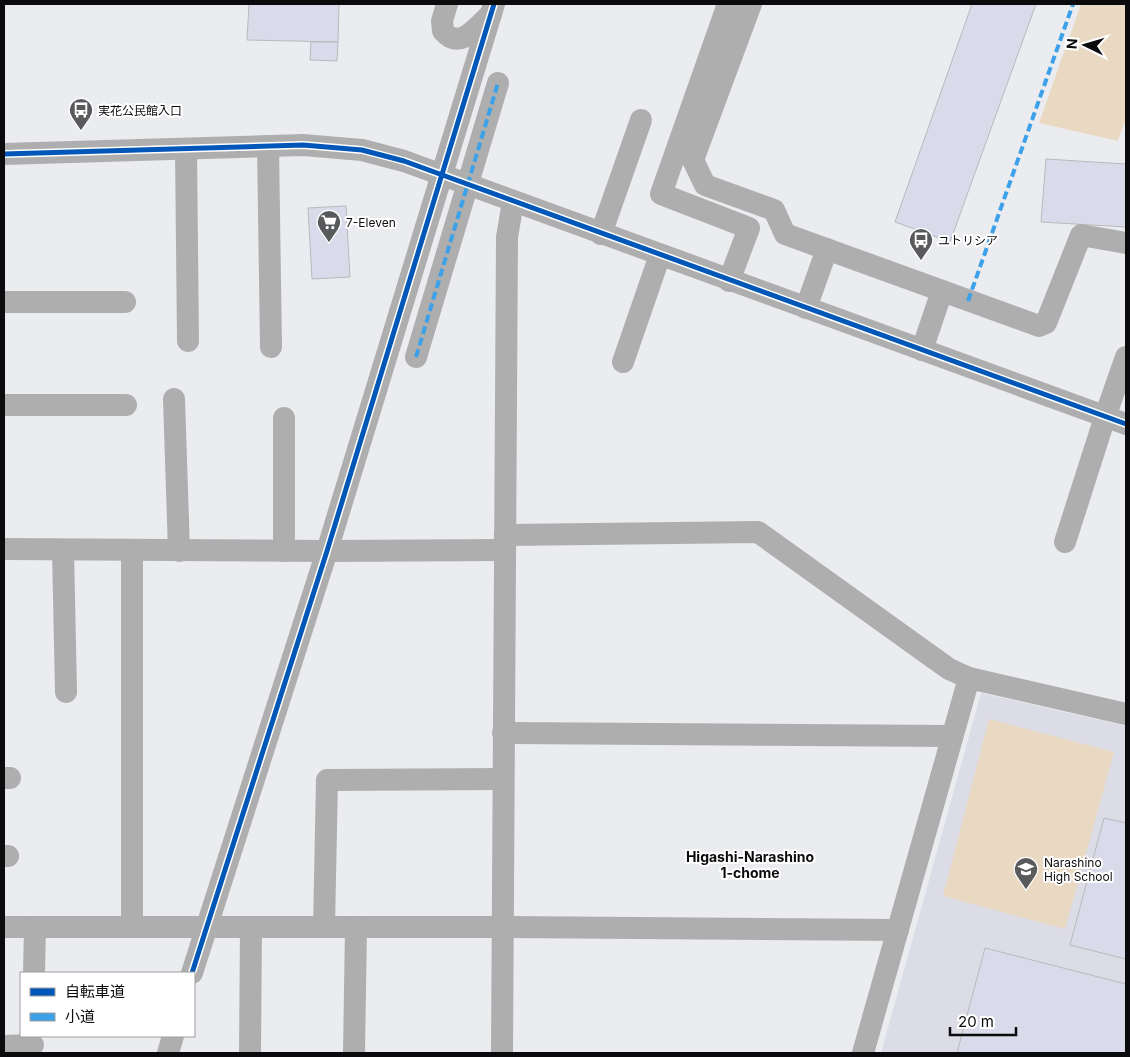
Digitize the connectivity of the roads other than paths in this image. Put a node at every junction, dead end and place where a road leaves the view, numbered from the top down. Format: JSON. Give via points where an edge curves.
{"nodes":[{"id":1,"x":447,"y":4,"type":"edge"},
{"id":2,"x":728,"y":4,"type":"edge"},
{"id":3,"x":751,"y":4,"type":"edge"},
{"id":4,"x":493,"y":9,"type":"edge"},
{"id":5,"x":498,"y":83,"type":"dead end"},
{"id":6,"x":641,"y":120,"type":"dead end"},
{"id":7,"x":268,"y":146,"type":"junction"},
{"id":8,"x":186,"y":149,"type":"junction"},
{"id":9,"x":4,"y":154,"type":"edge"},
{"id":10,"x":441,"y":175,"type":"junction"},
{"id":11,"x":513,"y":202,"type":"junction"},
{"id":12,"x":601,"y":234,"type":"junction"},
{"id":13,"x":1126,"y":243,"type":"edge"},
{"id":14,"x":827,"y":249,"type":"junction"},
{"id":15,"x":660,"y":256,"type":"junction"},
{"id":16,"x":729,"y":281,"type":"junction"},
{"id":17,"x":942,"y":291,"type":"junction"},
{"id":18,"x":4,"y":302,"type":"edge"},
{"id":19,"x":125,"y":302,"type":"dead end"},
{"id":20,"x":806,"y":308,"type":"junction"},
{"id":21,"x":188,"y":342,"type":"dead end"},
{"id":22,"x":270,"y":347,"type":"dead end"},
{"id":23,"x":922,"y":350,"type":"junction"},
{"id":24,"x":416,"y":357,"type":"dead end"},
{"id":25,"x":1126,"y":357,"type":"edge"},
{"id":26,"x":623,"y":362,"type":"dead end"},
{"id":27,"x":174,"y":399,"type":"dead end"},
{"id":28,"x":4,"y":405,"type":"edge"},
{"id":29,"x":126,"y":405,"type":"dead end"},
{"id":30,"x":1105,"y":416,"type":"junction"},
{"id":31,"x":284,"y":418,"type":"dead end"},
{"id":32,"x":1126,"y":424,"type":"edge"},
{"id":33,"x":505,"y":542,"type":"junction"},
{"id":34,"x":1065,"y":542,"type":"dead end"},
{"id":35,"x":4,"y":550,"type":"edge"},
{"id":36,"x":63,"y":550,"type":"junction"},
{"id":37,"x":132,"y":550,"type":"junction"},
{"id":38,"x":178,"y":550,"type":"junction"},
{"id":39,"x":284,"y":551,"type":"junction"},
{"id":40,"x":327,"y":551,"type":"junction"},
{"id":41,"x":969,"y":678,"type":"junction"},
{"id":42,"x":66,"y":692,"type":"dead end"},
{"id":43,"x":1126,"y":714,"type":"edge"},
{"id":44,"x":503,"y":733,"type":"junction"},
{"id":45,"x":952,"y":736,"type":"junction"},
{"id":46,"x":503,"y":779,"type":"junction"},
{"id":47,"x":132,"y":926,"type":"junction"},
{"id":48,"x":4,"y":927,"type":"edge"},
{"id":49,"x":35,"y":927,"type":"junction"},
{"id":50,"x":251,"y":927,"type":"junction"},
{"id":51,"x":324,"y":927,"type":"junction"},
{"id":52,"x":356,"y":927,"type":"junction"},
{"id":53,"x":502,"y":927,"type":"junction"},
{"id":54,"x":206,"y":928,"type":"junction"},
{"id":55,"x":898,"y":930,"type":"junction"},
{"id":56,"x":34,"y":972,"type":"edge"},
{"id":57,"x":192,"y":972,"type":"edge"},
{"id":58,"x":173,"y":1037,"type":"edge"},
{"id":59,"x":33,"y":1045,"type":"edge"},
{"id":60,"x":4,"y":1046,"type":"edge"},
{"id":61,"x":168,"y":1053,"type":"edge"},
{"id":62,"x":250,"y":1053,"type":"edge"},
{"id":63,"x":354,"y":1053,"type":"edge"},
{"id":64,"x":502,"y":1053,"type":"edge"},
{"id":65,"x":862,"y":1053,"type":"edge"}],
"edges":[{"from":1,"to":4,"type":"street","via":[[443,31],[455,40],[472,32]]},
{"from":2,"to":16,"type":"street","via":[[661,194],[749,228]]},
{"from":3,"to":14,"type":"street","via":[[693,160],[705,185],[774,210],[785,234]]},
{"from":4,"to":10,"type":"street"},
{"from":5,"to":24,"type":"street","bridge":true},
{"from":6,"to":12,"type":"street"},
{"from":7,"to":8,"type":"street"},
{"from":7,"to":10,"type":"street","via":[[335,146],[362,150]]},
{"from":7,"to":22,"type":"street"},
{"from":8,"to":9,"type":"street"},
{"from":8,"to":21,"type":"street"},
{"from":10,"to":11,"type":"street"},
{"from":10,"to":40,"type":"street"},
{"from":11,"to":12,"type":"street"},
{"from":11,"to":33,"type":"street","via":[[507,237]]},
{"from":12,"to":15,"type":"street"},
{"from":13,"to":17,"type":"street","via":[[1081,235],[1046,323],[1039,326]]},
{"from":14,"to":17,"type":"street"},
{"from":14,"to":20,"type":"street"},
{"from":15,"to":16,"type":"street"},
{"from":15,"to":26,"type":"street"},
{"from":16,"to":20,"type":"street"},
{"from":17,"to":23,"type":"street"},
{"from":18,"to":19,"type":"street"},
{"from":20,"to":23,"type":"street"},
{"from":23,"to":30,"type":"street"},
{"from":25,"to":30,"type":"street"},
{"from":27,"to":38,"type":"street"},
{"from":28,"to":29,"type":"street"},
{"from":30,"to":32,"type":"street"},
{"from":30,"to":34,"type":"street"},
{"from":31,"to":39,"type":"street"},
{"from":33,"to":40,"type":"street"},
{"from":33,"to":41,"type":"street","via":[[758,532],[949,669]]},
{"from":33,"to":44,"type":"street"},
{"from":35,"to":36,"type":"street"},
{"from":36,"to":37,"type":"street"},
{"from":36,"to":42,"type":"street"},
{"from":37,"to":38,"type":"street"},
{"from":37,"to":47,"type":"street"},
{"from":38,"to":39,"type":"street"},
{"from":39,"to":40,"type":"street"},
{"from":40,"to":54,"type":"street"},
{"from":41,"to":43,"type":"street"},
{"from":41,"to":45,"type":"street"},
{"from":44,"to":45,"type":"street"},
{"from":44,"to":46,"type":"street"},
{"from":45,"to":55,"type":"street"},
{"from":46,"to":51,"type":"street","via":[[327,780]]},
{"from":46,"to":53,"type":"street"},
{"from":47,"to":49,"type":"street"},
{"from":47,"to":54,"type":"street"},
{"from":48,"to":49,"type":"street"},
{"from":49,"to":56,"type":"street"},
{"from":50,"to":51,"type":"street"},
{"from":50,"to":54,"type":"street"},
{"from":50,"to":62,"type":"street"},
{"from":51,"to":52,"type":"street"},
{"from":52,"to":53,"type":"street"},
{"from":52,"to":63,"type":"street"},
{"from":53,"to":55,"type":"street"},
{"from":53,"to":64,"type":"street"},
{"from":54,"to":57,"type":"street"},
{"from":55,"to":65,"type":"street"},
{"from":58,"to":61,"type":"street"},
{"from":59,"to":60,"type":"street"}]}
